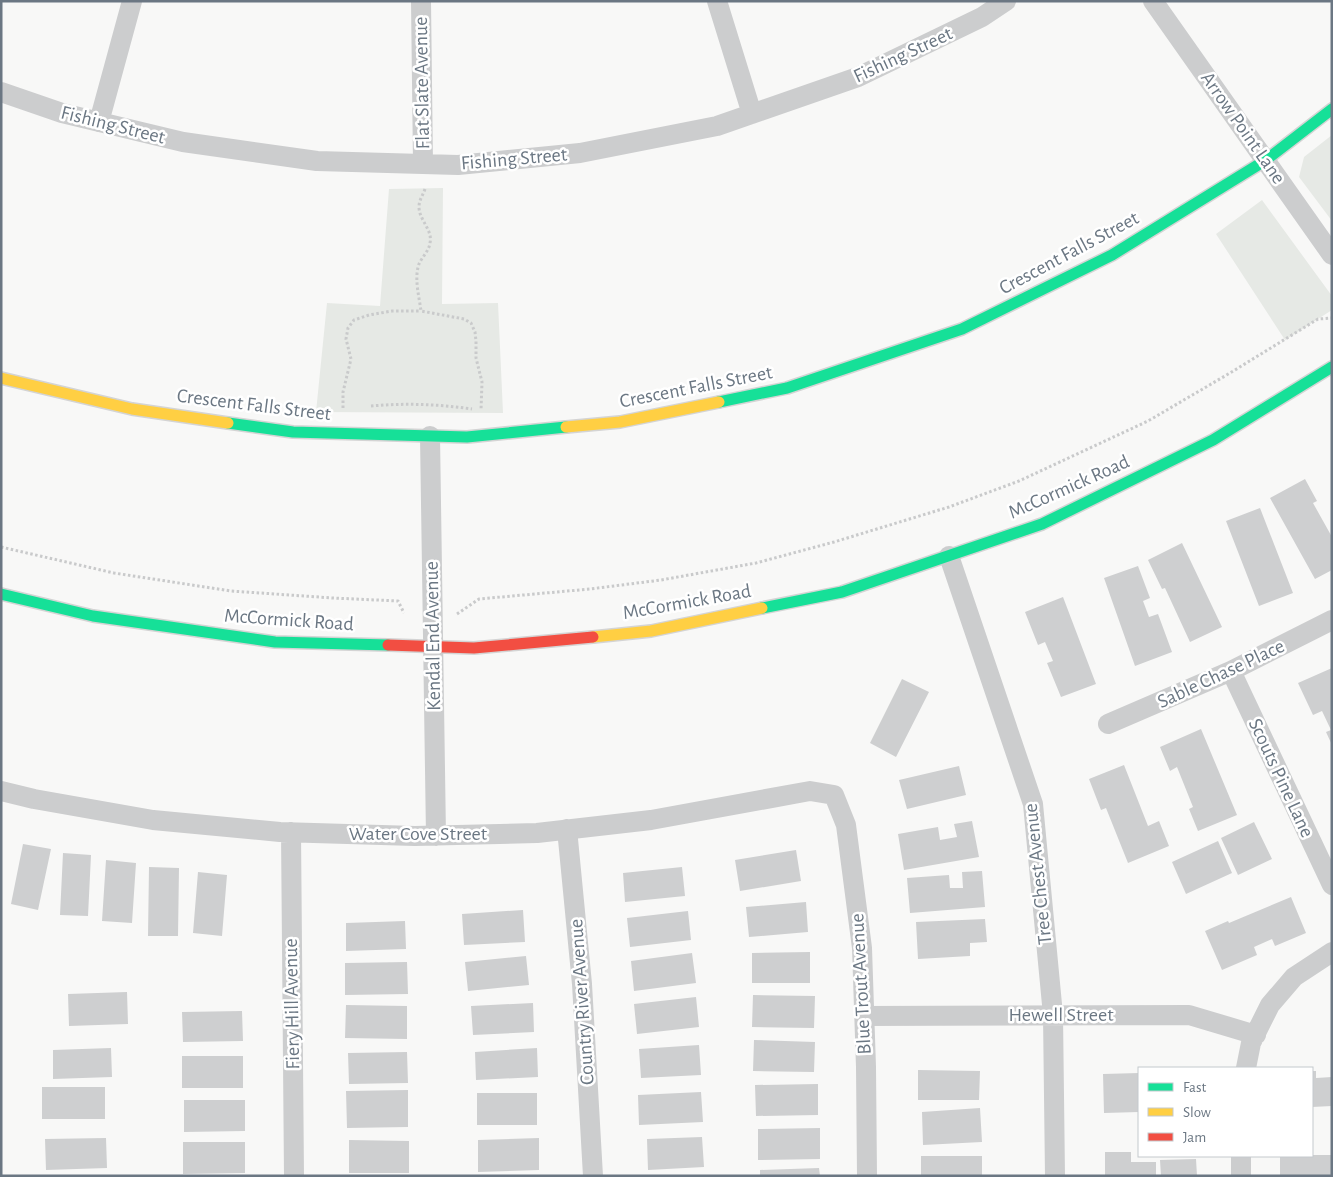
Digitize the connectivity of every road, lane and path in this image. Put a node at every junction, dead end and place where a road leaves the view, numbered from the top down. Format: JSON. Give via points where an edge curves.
{"nodes":[{"id":1,"x":132,"y":1,"type":"edge"},
{"id":2,"x":421,"y":1,"type":"edge"},
{"id":3,"x":717,"y":1,"type":"edge"},
{"id":4,"x":1006,"y":1,"type":"edge"},
{"id":5,"x":1153,"y":1,"type":"edge"},
{"id":6,"x":1,"y":92,"type":"edge"},
{"id":7,"x":1332,"y":109,"type":"edge"},
{"id":8,"x":752,"y":114,"type":"junction"},
{"id":9,"x":99,"y":122,"type":"junction"},
{"id":10,"x":1266,"y":160,"type":"junction"},
{"id":11,"x":422,"y":164,"type":"junction"},
{"id":12,"x":425,"y":188,"type":"dead end"},
{"id":13,"x":1332,"y":255,"type":"edge"},
{"id":14,"x":421,"y":310,"type":"junction"},
{"id":15,"x":1332,"y":318,"type":"edge"},
{"id":16,"x":1332,"y":367,"type":"edge"},
{"id":17,"x":1,"y":378,"type":"edge"},
{"id":18,"x":371,"y":406,"type":"dead end"},
{"id":19,"x":352,"y":409,"type":"dead end"},
{"id":20,"x":430,"y":436,"type":"junction"},
{"id":21,"x":1,"y":547,"type":"edge"},
{"id":22,"x":949,"y":556,"type":"junction"},
{"id":23,"x":1,"y":594,"type":"edge"},
{"id":24,"x":404,"y":613,"type":"dead end"},
{"id":25,"x":456,"y":614,"type":"dead end"},
{"id":26,"x":1332,"y":620,"type":"edge"},
{"id":27,"x":432,"y":646,"type":"junction"},
{"id":28,"x":1231,"y":671,"type":"junction"},
{"id":29,"x":1108,"y":724,"type":"dead end"},
{"id":30,"x":1,"y":791,"type":"edge"},
{"id":31,"x":834,"y":795,"type":"joint"},
{"id":32,"x":567,"y":829,"type":"junction"},
{"id":33,"x":291,"y":832,"type":"junction"},
{"id":34,"x":436,"y":836,"type":"junction"},
{"id":35,"x":1332,"y":885,"type":"edge"},
{"id":36,"x":1332,"y":952,"type":"edge"},
{"id":37,"x":1053,"y":1014,"type":"junction"},
{"id":38,"x":864,"y":1016,"type":"junction"},
{"id":39,"x":1256,"y":1035,"type":"junction"},
{"id":40,"x":1246,"y":1067,"type":"edge"},
{"id":41,"x":1241,"y":1157,"type":"edge"},
{"id":42,"x":294,"y":1176,"type":"edge"},
{"id":43,"x":593,"y":1176,"type":"edge"},
{"id":44,"x":867,"y":1176,"type":"edge"},
{"id":45,"x":1055,"y":1176,"type":"edge"},
{"id":46,"x":1241,"y":1176,"type":"edge"}],
"edges":[{"from":1,"to":9,"type":"street"},
{"from":2,"to":11,"type":"street","name":"Flat Slate Avenue"},
{"from":3,"to":8,"type":"street"},
{"from":4,"to":8,"type":"street","name":"Fishing Street","via":[[982,17],[858,77]]},
{"from":5,"to":10,"type":"street","name":"Arrow Point Lane"},
{"from":6,"to":9,"type":"street","name":"Fishing Street","via":[[62,114]]},
{"from":7,"to":10,"type":"street","name":"Crescent Falls Street"},
{"from":8,"to":11,"type":"street","name":"Fishing Street","via":[[717,126],[580,153],[458,165]]},
{"from":9,"to":11,"type":"street","name":"Fishing Street","via":[[183,142],[316,161]]},
{"from":10,"to":13,"type":"street","name":"Arrow Point Lane"},
{"from":10,"to":20,"type":"street","name":"Crescent Falls Street","via":[[1112,255],[962,329],[787,388],[620,422],[467,437]]},
{"from":12,"to":14,"type":"path","via":[[419,212],[430,234],[430,243],[416,277]]},
{"from":14,"to":18,"type":"path","via":[[471,323],[482,382],[481,410],[435,405]]},
{"from":14,"to":19,"type":"path","via":[[369,315],[354,320],[348,328],[346,339],[351,359],[343,392],[343,409]]},
{"from":15,"to":25,"type":"path","via":[[1318,319],[1148,421],[1019,481],[949,507],[756,563],[661,580],[479,599]]},
{"from":16,"to":22,"type":"street","name":"McCormick Road","via":[[1213,440],[1042,524]]},
{"from":17,"to":20,"type":"street","name":"Crescent Falls Street","via":[[132,409],[294,432]]},
{"from":20,"to":27,"type":"street","name":"Kendal End Avenue"},
{"from":21,"to":24,"type":"path","via":[[114,573],[231,591],[398,601]]},
{"from":22,"to":27,"type":"street","name":"McCormick Road","via":[[842,592],[650,630],[474,648]]},
{"from":22,"to":37,"type":"street","name":"Tree Chest Avenue","via":[[1032,804]]},
{"from":23,"to":27,"type":"street","name":"McCormick Road","via":[[93,616],[275,642]]},
{"from":26,"to":28,"type":"street","name":"Sable Chase Place"},
{"from":27,"to":34,"type":"street","name":"Kendal End Avenue"},
{"from":28,"to":29,"type":"street","name":"Sable Chase Place"},
{"from":28,"to":35,"type":"street","name":"Scouts Pine Lane"},
{"from":30,"to":33,"type":"street","name":"Water Cove Street","via":[[153,820]]},
{"from":31,"to":32,"type":"street","name":"Water Cove Street","via":[[810,791],[651,820]]},
{"from":31,"to":38,"type":"street","name":"Blue Trout Avenue","via":[[846,825],[862,948]]},
{"from":32,"to":34,"type":"street","name":"Water Cove Street"},
{"from":32,"to":43,"type":"street","name":"Country River Avenue","via":[[582,984]]},
{"from":33,"to":34,"type":"street","name":"Water Cove Street"},
{"from":33,"to":42,"type":"street","name":"Fiery Hill Avenue"},
{"from":36,"to":39,"type":"street","via":[[1294,977],[1270,1006]]},
{"from":37,"to":38,"type":"street","name":"Hewell Street"},
{"from":37,"to":39,"type":"street","name":"Hewell Street","via":[[1189,1015]]},
{"from":37,"to":45,"type":"street","name":"Tree Chest Avenue"},
{"from":38,"to":44,"type":"street","name":"Blue Trout Avenue"},
{"from":39,"to":40,"type":"street"},
{"from":41,"to":46,"type":"street"}]}
